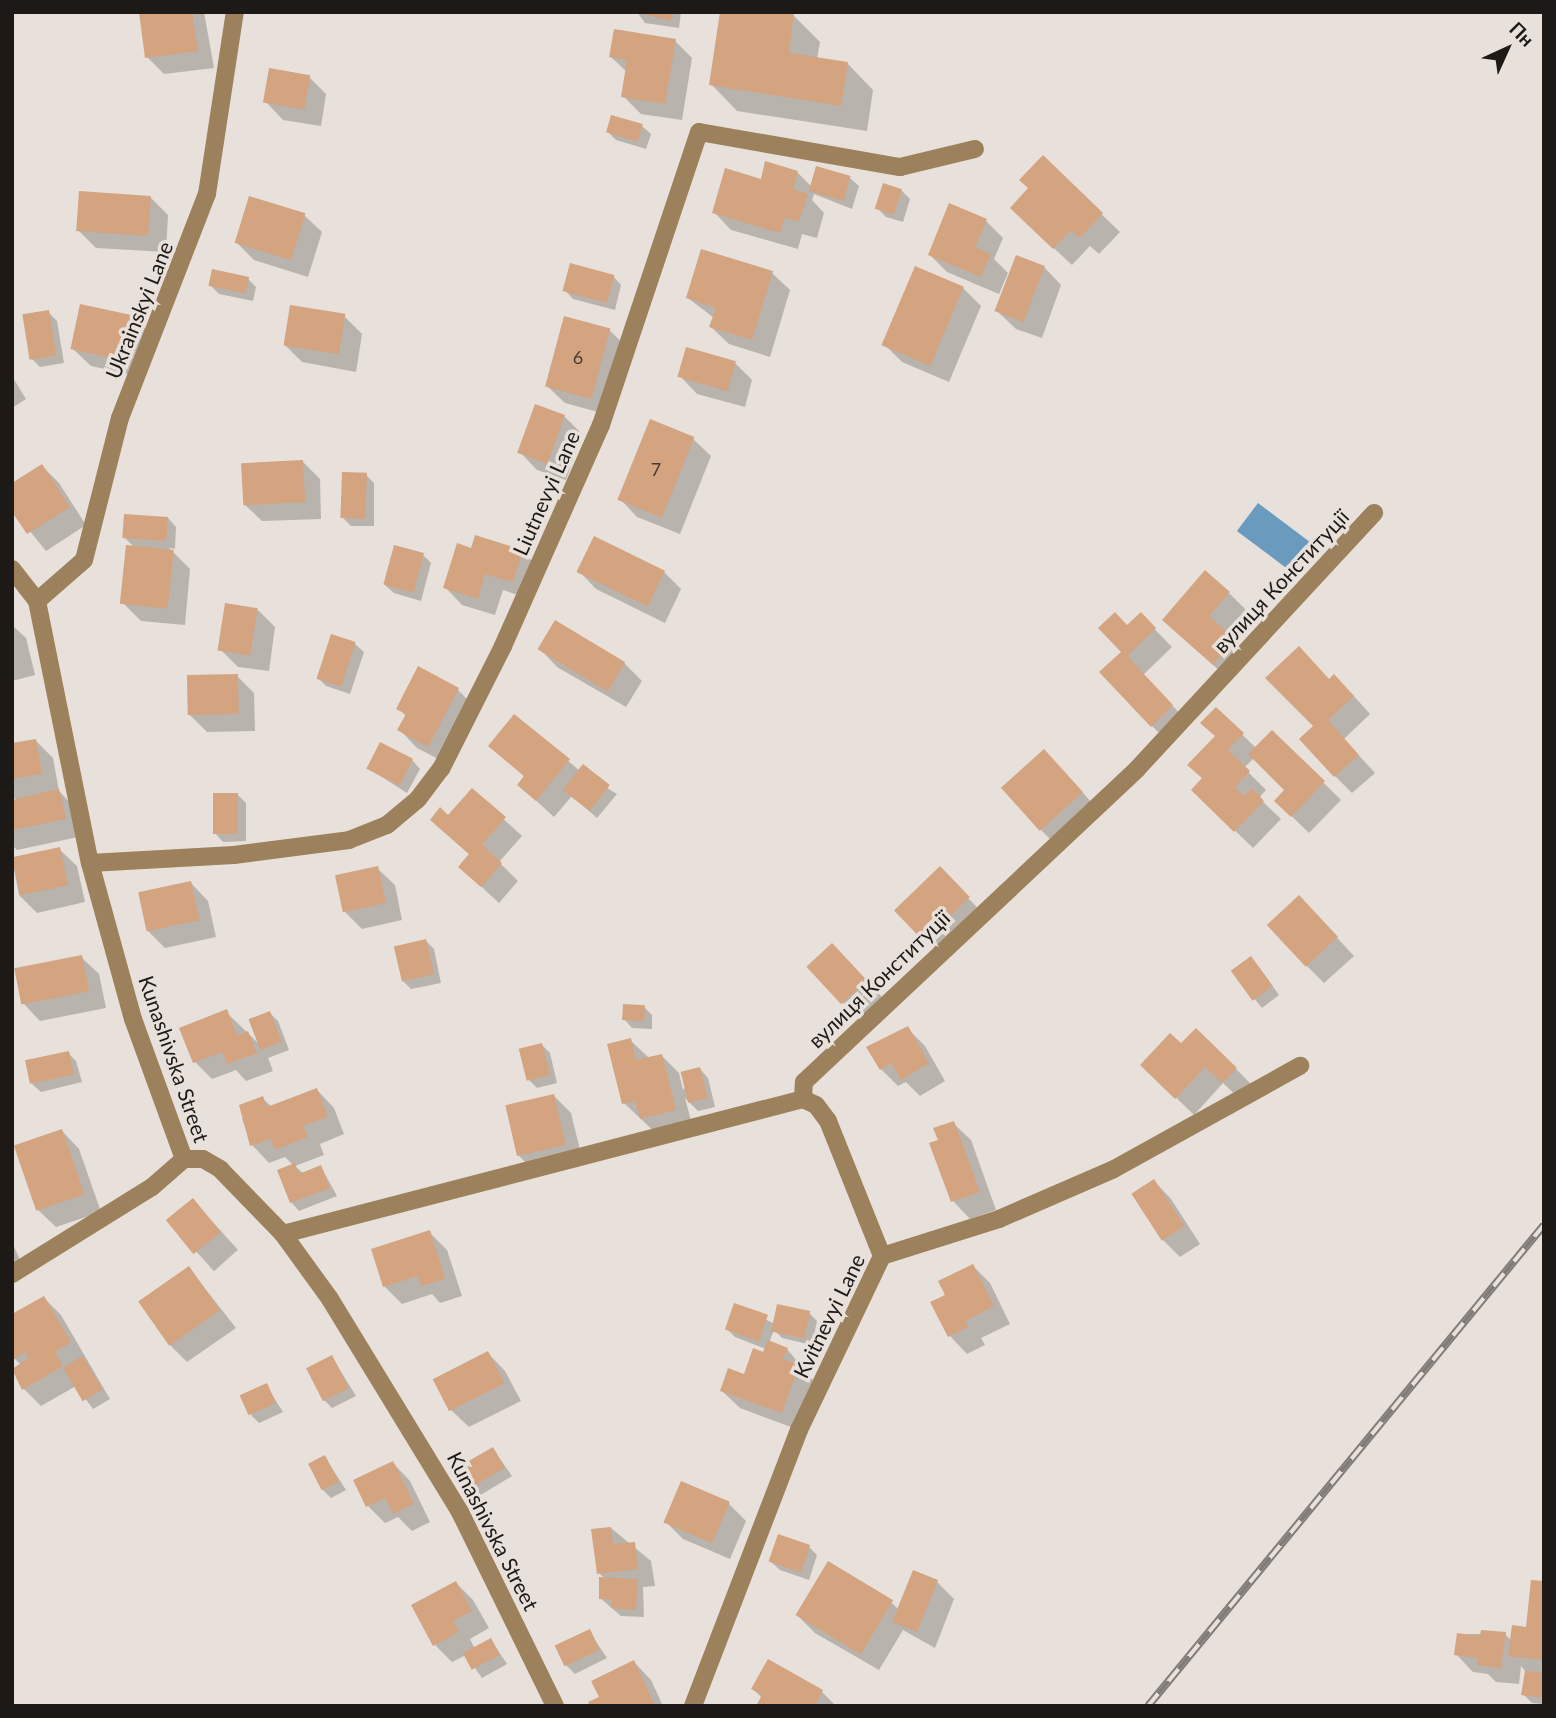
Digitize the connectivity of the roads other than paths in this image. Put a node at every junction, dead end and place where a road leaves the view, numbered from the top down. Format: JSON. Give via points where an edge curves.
{"nodes":[{"id":1,"x":235,"y":12,"type":"edge"},
{"id":2,"x":975,"y":149,"type":"dead end"},
{"id":3,"x":1374,"y":513,"type":"dead end"},
{"id":4,"x":12,"y":569,"type":"edge"},
{"id":5,"x":37,"y":601,"type":"junction"},
{"id":6,"x":90,"y":863,"type":"junction"},
{"id":7,"x":1300,"y":1066,"type":"dead end"},
{"id":8,"x":803,"y":1099,"type":"junction"},
{"id":9,"x":184,"y":1158,"type":"junction"},
{"id":10,"x":283,"y":1234,"type":"junction"},
{"id":11,"x":882,"y":1256,"type":"junction"},
{"id":12,"x":12,"y":1274,"type":"edge"},
{"id":13,"x":555,"y":1706,"type":"edge"},
{"id":14,"x":693,"y":1706,"type":"edge"}],
"edges":[{"from":1,"to":5,"type":"street","name":"Ukrainskyi Lane","via":[[207,194],[120,418],[84,560]]},
{"from":2,"to":6,"type":"street","name":"Liutnevyi Lane","via":[[900,167],[699,132],[601,425],[503,646],[441,769],[418,799],[387,825],[349,840],[234,855]]},
{"from":3,"to":8,"type":"street","name":"вулиця Конституції","via":[[1137,768],[804,1082]]},
{"from":4,"to":5,"type":"street","name":"Kunashivska Street"},
{"from":5,"to":6,"type":"street","name":"Kunashivska Street"},
{"from":6,"to":9,"type":"street","name":"Kunashivska Street","via":[[133,1019]]},
{"from":7,"to":11,"type":"street","name":"Kvitnevyi Lane","via":[[1101,1174],[999,1219]]},
{"from":8,"to":10,"type":"street"},
{"from":8,"to":11,"type":"street","via":[[816,1105],[828,1121]]},
{"from":9,"to":10,"type":"street","name":"Kunashivska Street","via":[[202,1159],[220,1169]]},
{"from":9,"to":12,"type":"street","via":[[152,1187]]},
{"from":10,"to":13,"type":"street","name":"Kunashivska Street","via":[[425,1448]]},
{"from":11,"to":14,"type":"street","name":"Kvitnevyi Lane","via":[[799,1430]]}]}
